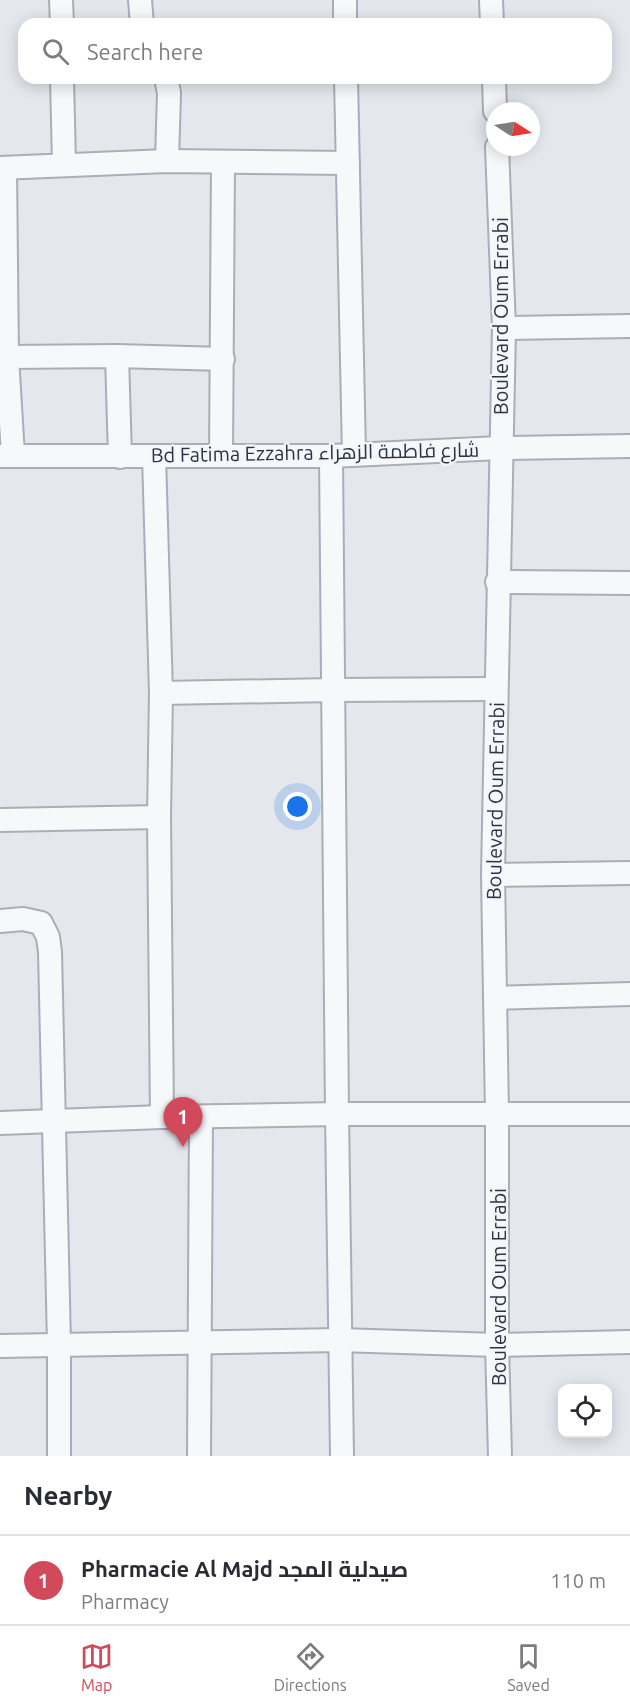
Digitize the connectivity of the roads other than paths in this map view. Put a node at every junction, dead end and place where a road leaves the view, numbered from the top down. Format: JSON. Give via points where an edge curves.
{"nodes":[{"id":1,"x":61,"y":0,"type":"edge"},
{"id":2,"x":140,"y":0,"type":"edge"},
{"id":3,"x":345,"y":0,"type":"edge"},
{"id":4,"x":491,"y":0,"type":"edge"},
{"id":5,"x":62,"y":18,"type":"edge"},
{"id":6,"x":142,"y":18,"type":"edge"},
{"id":7,"x":345,"y":18,"type":"edge"},
{"id":8,"x":492,"y":18,"type":"edge"},
{"id":9,"x":62,"y":84,"type":"edge"},
{"id":10,"x":167,"y":84,"type":"edge"},
{"id":11,"x":346,"y":84,"type":"edge"},
{"id":12,"x":494,"y":84,"type":"edge"},
{"id":13,"x":495,"y":102,"type":"edge"},
{"id":14,"x":497,"y":156,"type":"edge"},
{"id":15,"x":167,"y":161,"type":"junction"},
{"id":16,"x":223,"y":162,"type":"junction"},
{"id":17,"x":348,"y":163,"type":"junction"},
{"id":18,"x":64,"y":164,"type":"junction"},
{"id":19,"x":2,"y":168,"type":"edge"},
{"id":20,"x":630,"y":326,"type":"edge"},
{"id":21,"x":504,"y":328,"type":"junction"},
{"id":22,"x":117,"y":356,"type":"junction"},
{"id":23,"x":7,"y":357,"type":"junction"},
{"id":24,"x":223,"y":359,"type":"junction"},
{"id":25,"x":630,"y":446,"type":"edge"},
{"id":26,"x":500,"y":448,"type":"junction"},
{"id":27,"x":354,"y":454,"type":"junction"},
{"id":28,"x":221,"y":455,"type":"junction"},
{"id":29,"x":6,"y":456,"type":"edge"},
{"id":30,"x":154,"y":456,"type":"junction"},
{"id":31,"x":332,"y":456,"type":"junction"},
{"id":32,"x":120,"y":457,"type":"junction"},
{"id":33,"x":497,"y":582,"type":"junction"},
{"id":34,"x":630,"y":583,"type":"edge"},
{"id":35,"x":496,"y":689,"type":"junction"},
{"id":36,"x":334,"y":690,"type":"junction"},
{"id":37,"x":161,"y":693,"type":"junction"},
{"id":38,"x":159,"y":817,"type":"junction"},
{"id":39,"x":0,"y":820,"type":"edge"},
{"id":40,"x":630,"y":873,"type":"edge"},
{"id":41,"x":493,"y":874,"type":"junction"},
{"id":42,"x":0,"y":921,"type":"edge"},
{"id":43,"x":630,"y":994,"type":"edge"},
{"id":44,"x":495,"y":998,"type":"junction"},
{"id":45,"x":336,"y":1114,"type":"junction"},
{"id":46,"x":497,"y":1114,"type":"junction"},
{"id":47,"x":630,"y":1114,"type":"edge"},
{"id":48,"x":162,"y":1117,"type":"junction"},
{"id":49,"x":201,"y":1117,"type":"junction"},
{"id":50,"x":54,"y":1122,"type":"junction"},
{"id":51,"x":0,"y":1123,"type":"edge"},
{"id":52,"x":339,"y":1340,"type":"junction"},
{"id":53,"x":630,"y":1342,"type":"edge"},
{"id":54,"x":59,"y":1344,"type":"junction"},
{"id":55,"x":199,"y":1344,"type":"junction"},
{"id":56,"x":497,"y":1345,"type":"junction"},
{"id":57,"x":0,"y":1346,"type":"edge"},
{"id":58,"x":59,"y":1456,"type":"edge"},
{"id":59,"x":199,"y":1456,"type":"edge"},
{"id":60,"x":342,"y":1456,"type":"edge"},
{"id":61,"x":500,"y":1456,"type":"edge"}],
"edges":[{"from":1,"to":5,"type":"street"},
{"from":2,"to":6,"type":"street"},
{"from":3,"to":7,"type":"street"},
{"from":4,"to":8,"type":"street"},
{"from":9,"to":18,"type":"street"},
{"from":10,"to":15,"type":"street"},
{"from":11,"to":17,"type":"street"},
{"from":12,"to":13,"type":"street"},
{"from":14,"to":21,"type":"street","name":"Boulevard Oum Errabi"},
{"from":15,"to":16,"type":"street"},
{"from":15,"to":18,"type":"street"},
{"from":16,"to":17,"type":"street"},
{"from":16,"to":24,"type":"street"},
{"from":17,"to":27,"type":"street"},
{"from":18,"to":19,"type":"street"},
{"from":19,"to":23,"type":"street"},
{"from":20,"to":21,"type":"street"},
{"from":21,"to":26,"type":"street","name":"Boulevard Oum Errabi"},
{"from":22,"to":23,"type":"street"},
{"from":22,"to":24,"type":"street"},
{"from":22,"to":32,"type":"street"},
{"from":23,"to":29,"type":"street"},
{"from":24,"to":28,"type":"street"},
{"from":25,"to":26,"type":"street","name":"Bd Fatima Ezzahra شارع فاطمة الزهراء"},
{"from":26,"to":27,"type":"street","name":"Bd Fatima Ezzahra شارع فاطمة الزهراء"},
{"from":26,"to":33,"type":"street","name":"Boulevard Oum Errabi"},
{"from":27,"to":31,"type":"street","name":"Bd Fatima Ezzahra شارع فاطمة الزهراء"},
{"from":28,"to":30,"type":"street","name":"Bd Fatima Ezzahra شارع فاطمة الزهراء"},
{"from":28,"to":31,"type":"street","name":"Bd Fatima Ezzahra شارع فاطمة الزهراء"},
{"from":29,"to":32,"type":"street","name":"Bd Fatima Ezzahra شارع فاطمة الزهراء"},
{"from":30,"to":32,"type":"street","name":"Bd Fatima Ezzahra شارع فاطمة الزهراء"},
{"from":30,"to":37,"type":"street"},
{"from":31,"to":36,"type":"street"},
{"from":33,"to":34,"type":"street"},
{"from":33,"to":35,"type":"street","name":"Boulevard Oum Errabi"},
{"from":35,"to":36,"type":"street"},
{"from":35,"to":41,"type":"street","name":"Boulevard Oum Errabi"},
{"from":36,"to":37,"type":"street"},
{"from":36,"to":45,"type":"street"},
{"from":37,"to":38,"type":"street"},
{"from":38,"to":39,"type":"street"},
{"from":38,"to":48,"type":"street"},
{"from":40,"to":41,"type":"street"},
{"from":41,"to":44,"type":"street","name":"Boulevard Oum Errabi"},
{"from":42,"to":50,"type":"street","via":[[23,919],[42,923],[48,936]]},
{"from":43,"to":44,"type":"street"},
{"from":44,"to":46,"type":"street","name":"Boulevard Oum Errabi"},
{"from":45,"to":46,"type":"street"},
{"from":45,"to":49,"type":"street"},
{"from":45,"to":52,"type":"street"},
{"from":46,"to":47,"type":"street"},
{"from":46,"to":56,"type":"street","name":"Boulevard Oum Errabi"},
{"from":48,"to":49,"type":"street"},
{"from":48,"to":50,"type":"street"},
{"from":49,"to":55,"type":"street"},
{"from":50,"to":51,"type":"street"},
{"from":50,"to":54,"type":"street"},
{"from":52,"to":55,"type":"street"},
{"from":52,"to":56,"type":"street"},
{"from":52,"to":60,"type":"street"},
{"from":53,"to":56,"type":"street"},
{"from":54,"to":55,"type":"street"},
{"from":54,"to":57,"type":"street"},
{"from":54,"to":58,"type":"street"},
{"from":55,"to":59,"type":"street"},
{"from":56,"to":61,"type":"street","name":"Boulevard Oum Errabi"}]}
